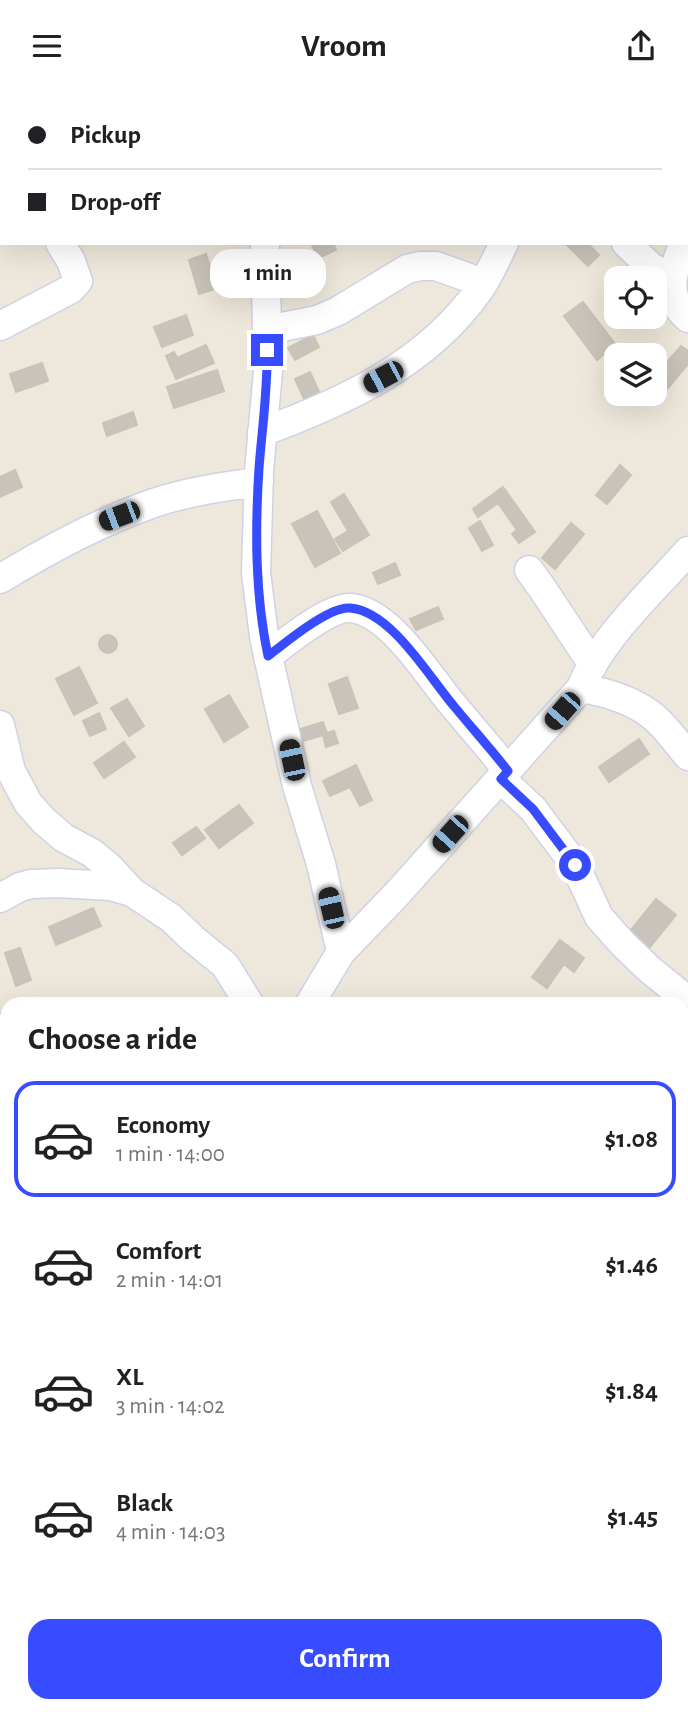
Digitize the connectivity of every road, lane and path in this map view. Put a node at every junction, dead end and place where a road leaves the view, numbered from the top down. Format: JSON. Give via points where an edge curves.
{"nodes":[{"id":1,"x":61,"y":245,"type":"edge"},
{"id":2,"x":265,"y":245,"type":"edge"},
{"id":3,"x":503,"y":245,"type":"edge"},
{"id":4,"x":628,"y":245,"type":"edge"},
{"id":5,"x":683,"y":245,"type":"edge"},
{"id":6,"x":672,"y":278,"type":"junction"},
{"id":7,"x":483,"y":283,"type":"junction"},
{"id":8,"x":688,"y":318,"type":"edge"},
{"id":9,"x":0,"y":326,"type":"edge"},
{"id":10,"x":267,"y":330,"type":"junction"},
{"id":11,"x":262,"y":432,"type":"junction"},
{"id":12,"x":259,"y":482,"type":"junction"},
{"id":13,"x":688,"y":551,"type":"edge"},
{"id":14,"x":529,"y":571,"type":"dead end"},
{"id":15,"x":0,"y":579,"type":"edge"},
{"id":16,"x":268,"y":656,"type":"junction"},
{"id":17,"x":587,"y":677,"type":"junction"},
{"id":18,"x":0,"y":725,"type":"edge"},
{"id":19,"x":688,"y":756,"type":"edge"},
{"id":20,"x":505,"y":775,"type":"junction"},
{"id":21,"x":132,"y":892,"type":"junction"},
{"id":22,"x":0,"y":898,"type":"edge"},
{"id":23,"x":341,"y":953,"type":"junction"},
{"id":24,"x":680,"y":995,"type":"edge"},
{"id":25,"x":245,"y":997,"type":"edge"},
{"id":26,"x":314,"y":997,"type":"edge"}],
"edges":[{"from":1,"to":9,"type":"street","via":[[77,284]]},
{"from":2,"to":10,"type":"street"},
{"from":3,"to":7,"type":"street"},
{"from":4,"to":6,"type":"street","via":[[651,267]]},
{"from":5,"to":6,"type":"street"},
{"from":6,"to":8,"type":"street","via":[[676,303]]},
{"from":7,"to":10,"type":"street","via":[[436,266],[420,266],[317,320]]},
{"from":7,"to":11,"type":"street","via":[[458,317],[410,361],[330,405]]},
{"from":10,"to":11,"type":"street"},
{"from":11,"to":12,"type":"street"},
{"from":12,"to":15,"type":"street","via":[[156,502],[52,548]]},
{"from":12,"to":16,"type":"street","via":[[256,573]]},
{"from":13,"to":17,"type":"street","via":[[606,645]]},
{"from":14,"to":17,"type":"street","via":[[542,587]]},
{"from":16,"to":20,"type":"street","via":[[334,612],[349,608],[371,615],[407,645]]},
{"from":16,"to":23,"type":"street"},
{"from":17,"to":19,"type":"street","via":[[597,691],[652,715]]},
{"from":17,"to":20,"type":"street"},
{"from":18,"to":21,"type":"street","via":[[11,771],[28,803],[64,838],[109,867]]},
{"from":20,"to":23,"type":"street"},
{"from":20,"to":24,"type":"street","via":[[575,865],[599,917]]},
{"from":21,"to":22,"type":"street","via":[[111,886],[31,884]]},
{"from":21,"to":25,"type":"street","via":[[171,918],[225,965]]},
{"from":23,"to":26,"type":"street"}]}
